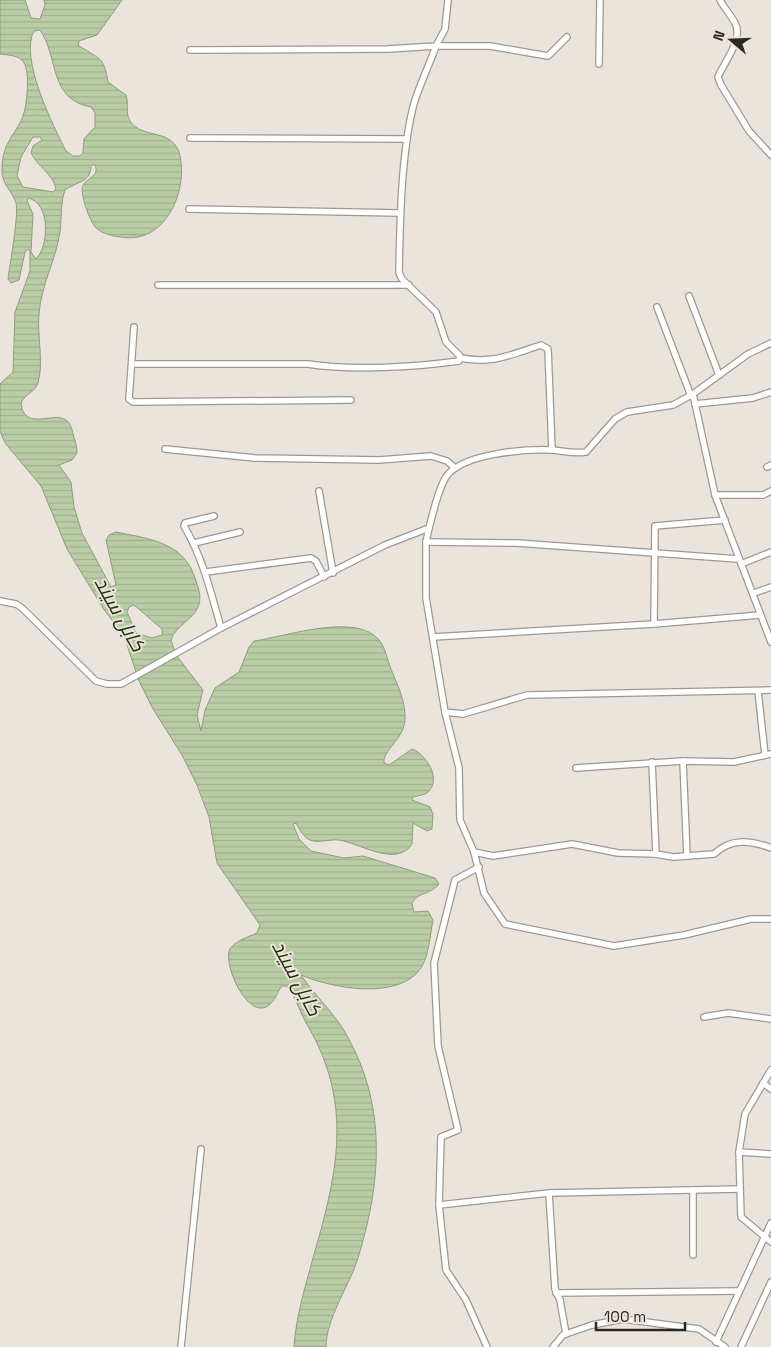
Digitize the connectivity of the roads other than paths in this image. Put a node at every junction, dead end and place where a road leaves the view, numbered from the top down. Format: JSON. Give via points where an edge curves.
{"nodes":[{"id":1,"x":448,"y":0,"type":"edge"},
{"id":2,"x":600,"y":0,"type":"edge"},
{"id":3,"x":720,"y":0,"type":"edge"},
{"id":4,"x":567,"y":37,"type":"dead end"},
{"id":5,"x":436,"y":46,"type":"junction"},
{"id":6,"x":190,"y":50,"type":"dead end"},
{"id":7,"x":598,"y":64,"type":"dead end"},
{"id":8,"x":190,"y":138,"type":"dead end"},
{"id":9,"x":407,"y":139,"type":"junction"},
{"id":10,"x":771,"y":155,"type":"edge"},
{"id":11,"x":189,"y":209,"type":"dead end"},
{"id":12,"x":400,"y":213,"type":"junction"},
{"id":13,"x":158,"y":284,"type":"dead end"},
{"id":14,"x":409,"y":285,"type":"junction"},
{"id":15,"x":688,"y":296,"type":"dead end"},
{"id":16,"x":657,"y":307,"type":"dead end"},
{"id":17,"x":134,"y":327,"type":"dead end"},
{"id":18,"x":771,"y":343,"type":"edge"},
{"id":19,"x":460,"y":358,"type":"junction"},
{"id":20,"x":132,"y":364,"type":"junction"},
{"id":21,"x":719,"y":375,"type":"junction"},
{"id":22,"x":771,"y":392,"type":"edge"},
{"id":23,"x":692,"y":395,"type":"junction"},
{"id":24,"x":351,"y":400,"type":"dead end"},
{"id":25,"x":695,"y":404,"type":"junction"},
{"id":26,"x":165,"y":449,"type":"dead end"},
{"id":27,"x":552,"y":450,"type":"junction"},
{"id":28,"x":455,"y":468,"type":"junction"},
{"id":29,"x":319,"y":491,"type":"dead end"},
{"id":30,"x":771,"y":491,"type":"edge"},
{"id":31,"x":715,"y":495,"type":"junction"},
{"id":32,"x":214,"y":516,"type":"dead end"},
{"id":33,"x":725,"y":520,"type":"junction"},
{"id":34,"x":428,"y":528,"type":"junction"},
{"id":35,"x":240,"y":532,"type":"dead end"},
{"id":36,"x":426,"y":542,"type":"junction"},
{"id":37,"x":194,"y":543,"type":"junction"},
{"id":38,"x":771,"y":552,"type":"edge"},
{"id":39,"x":654,"y":554,"type":"junction"},
{"id":40,"x":739,"y":562,"type":"junction"},
{"id":41,"x":206,"y":572,"type":"junction"},
{"id":42,"x":333,"y":573,"type":"junction"},
{"id":43,"x":324,"y":578,"type":"junction"},
{"id":44,"x":771,"y":588,"type":"edge"},
{"id":45,"x":754,"y":593,"type":"junction"},
{"id":46,"x":0,"y":602,"type":"edge"},
{"id":47,"x":760,"y":615,"type":"junction"},
{"id":48,"x":654,"y":624,"type":"junction"},
{"id":49,"x":221,"y":628,"type":"junction"},
{"id":50,"x":433,"y":637,"type":"junction"},
{"id":51,"x":771,"y":642,"type":"edge"},
{"id":52,"x":771,"y":690,"type":"edge"},
{"id":53,"x":758,"y":691,"type":"junction"},
{"id":54,"x":445,"y":712,"type":"junction"},
{"id":55,"x":768,"y":754,"type":"edge"},
{"id":56,"x":683,"y":761,"type":"junction"},
{"id":57,"x":652,"y":762,"type":"junction"},
{"id":58,"x":576,"y":768,"type":"dead end"},
{"id":59,"x":771,"y":848,"type":"edge"},
{"id":60,"x":474,"y":852,"type":"junction"},
{"id":61,"x":656,"y":854,"type":"junction"},
{"id":62,"x":687,"y":856,"type":"junction"},
{"id":63,"x":478,"y":867,"type":"junction"},
{"id":64,"x":771,"y":919,"type":"edge"},
{"id":65,"x":704,"y":1016,"type":"dead end"},
{"id":66,"x":771,"y":1019,"type":"edge"},
{"id":67,"x":771,"y":1070,"type":"edge"},
{"id":68,"x":763,"y":1083,"type":"junction"},
{"id":69,"x":771,"y":1089,"type":"edge"},
{"id":70,"x":201,"y":1149,"type":"dead end"},
{"id":71,"x":739,"y":1152,"type":"junction"},
{"id":72,"x":771,"y":1154,"type":"edge"},
{"id":73,"x":693,"y":1190,"type":"junction"},
{"id":74,"x":739,"y":1190,"type":"junction"},
{"id":75,"x":549,"y":1193,"type":"junction"},
{"id":76,"x":439,"y":1205,"type":"junction"},
{"id":77,"x":771,"y":1223,"type":"edge"},
{"id":78,"x":764,"y":1235,"type":"junction"},
{"id":79,"x":771,"y":1242,"type":"edge"},
{"id":80,"x":693,"y":1255,"type":"dead end"},
{"id":81,"x":771,"y":1282,"type":"edge"},
{"id":82,"x":739,"y":1291,"type":"junction"},
{"id":83,"x":556,"y":1293,"type":"junction"},
{"id":84,"x":566,"y":1334,"type":"junction"},
{"id":85,"x":716,"y":1342,"type":"junction"},
{"id":86,"x":181,"y":1347,"type":"edge"},
{"id":87,"x":487,"y":1347,"type":"edge"},
{"id":88,"x":553,"y":1347,"type":"edge"},
{"id":89,"x":725,"y":1347,"type":"edge"},
{"id":90,"x":741,"y":1347,"type":"edge"}],
"edges":[{"from":1,"to":5,"type":"street","via":[[444,29]]},
{"from":2,"to":7,"type":"street"},
{"from":3,"to":10,"type":"street","via":[[736,24],[736,36],[718,77],[749,131]]},
{"from":4,"to":5,"type":"street","via":[[548,56],[490,46]]},
{"from":5,"to":6,"type":"street"},
{"from":5,"to":9,"type":"street","via":[[413,108]]},
{"from":8,"to":9,"type":"street"},
{"from":9,"to":12,"type":"street"},
{"from":11,"to":12,"type":"street"},
{"from":12,"to":14,"type":"street","via":[[399,272]]},
{"from":13,"to":14,"type":"street"},
{"from":14,"to":19,"type":"street","via":[[436,312],[446,342]]},
{"from":15,"to":21,"type":"street"},
{"from":16,"to":23,"type":"street"},
{"from":17,"to":20,"type":"street"},
{"from":18,"to":21,"type":"street","via":[[748,354]]},
{"from":19,"to":20,"type":"street","via":[[459,361],[427,365],[325,367],[308,364]]},
{"from":19,"to":27,"type":"street","via":[[475,361],[500,359],[541,345],[548,349]]},
{"from":20,"to":24,"type":"street","via":[[129,399],[133,402]]},
{"from":21,"to":23,"type":"street"},
{"from":22,"to":25,"type":"street","via":[[753,398]]},
{"from":23,"to":25,"type":"street"},
{"from":23,"to":27,"type":"street","via":[[673,405],[627,412],[615,418],[586,452],[574,454]]},
{"from":25,"to":31,"type":"street"},
{"from":26,"to":28,"type":"street","via":[[255,458],[380,460],[431,456],[447,461]]},
{"from":27,"to":28,"type":"street","via":[[494,453]]},
{"from":28,"to":34,"type":"street","via":[[446,477]]},
{"from":29,"to":42,"type":"street"},
{"from":30,"to":31,"type":"street"},
{"from":31,"to":33,"type":"street"},
{"from":32,"to":37,"type":"street","via":[[184,524]]},
{"from":33,"to":39,"type":"street","via":[[656,524]]},
{"from":33,"to":40,"type":"street"},
{"from":34,"to":36,"type":"street"},
{"from":34,"to":42,"type":"street","via":[[385,545]]},
{"from":35,"to":37,"type":"street"},
{"from":36,"to":39,"type":"street","via":[[517,543]]},
{"from":36,"to":50,"type":"street","via":[[426,598]]},
{"from":37,"to":41,"type":"street"},
{"from":38,"to":40,"type":"street"},
{"from":39,"to":40,"type":"street"},
{"from":39,"to":48,"type":"street"},
{"from":40,"to":45,"type":"street"},
{"from":41,"to":43,"type":"street","via":[[311,558],[316,561]]},
{"from":41,"to":49,"type":"street"},
{"from":42,"to":43,"type":"street"},
{"from":43,"to":49,"type":"street"},
{"from":44,"to":45,"type":"street"},
{"from":45,"to":47,"type":"street"},
{"from":46,"to":49,"type":"street","via":[[22,608],[96,681],[108,684],[121,684],[133,679]]},
{"from":47,"to":48,"type":"street"},
{"from":47,"to":51,"type":"street"},
{"from":48,"to":50,"type":"street"},
{"from":50,"to":54,"type":"street"},
{"from":52,"to":53,"type":"street"},
{"from":53,"to":54,"type":"street","via":[[527,695],[463,714]]},
{"from":53,"to":55,"type":"street"},
{"from":54,"to":60,"type":"street","via":[[459,768],[460,820]]},
{"from":55,"to":56,"type":"street","via":[[734,762]]},
{"from":56,"to":57,"type":"street"},
{"from":56,"to":62,"type":"street"},
{"from":57,"to":58,"type":"street"},
{"from":57,"to":61,"type":"street"},
{"from":59,"to":62,"type":"street","via":[[750,842],[734,842],[724,845],[714,854]]},
{"from":60,"to":61,"type":"street","via":[[493,856],[572,844],[618,853]]},
{"from":60,"to":63,"type":"street"},
{"from":61,"to":62,"type":"street"},
{"from":63,"to":64,"type":"street","via":[[484,893],[506,924],[614,946],[684,935],[751,919]]},
{"from":63,"to":76,"type":"street","via":[[456,880],[434,963],[438,1046],[458,1130],[441,1137]]},
{"from":65,"to":66,"type":"street","via":[[728,1013]]},
{"from":67,"to":68,"type":"street"},
{"from":68,"to":69,"type":"street"},
{"from":68,"to":71,"type":"street","via":[[746,1114]]},
{"from":70,"to":86,"type":"street"},
{"from":71,"to":72,"type":"street"},
{"from":71,"to":74,"type":"street"},
{"from":73,"to":74,"type":"street"},
{"from":73,"to":75,"type":"street"},
{"from":73,"to":80,"type":"street"},
{"from":74,"to":78,"type":"street","via":[[741,1217]]},
{"from":75,"to":76,"type":"street"},
{"from":75,"to":83,"type":"street"},
{"from":76,"to":87,"type":"street","via":[[446,1270],[466,1300]]},
{"from":77,"to":78,"type":"street"},
{"from":78,"to":79,"type":"street"},
{"from":78,"to":82,"type":"street"},
{"from":81,"to":90,"type":"street"},
{"from":82,"to":83,"type":"street"},
{"from":82,"to":85,"type":"street"},
{"from":83,"to":84,"type":"street"},
{"from":84,"to":85,"type":"street","via":[[592,1325],[624,1320],[699,1329]]},
{"from":84,"to":88,"type":"street"},
{"from":85,"to":89,"type":"street"}]}
